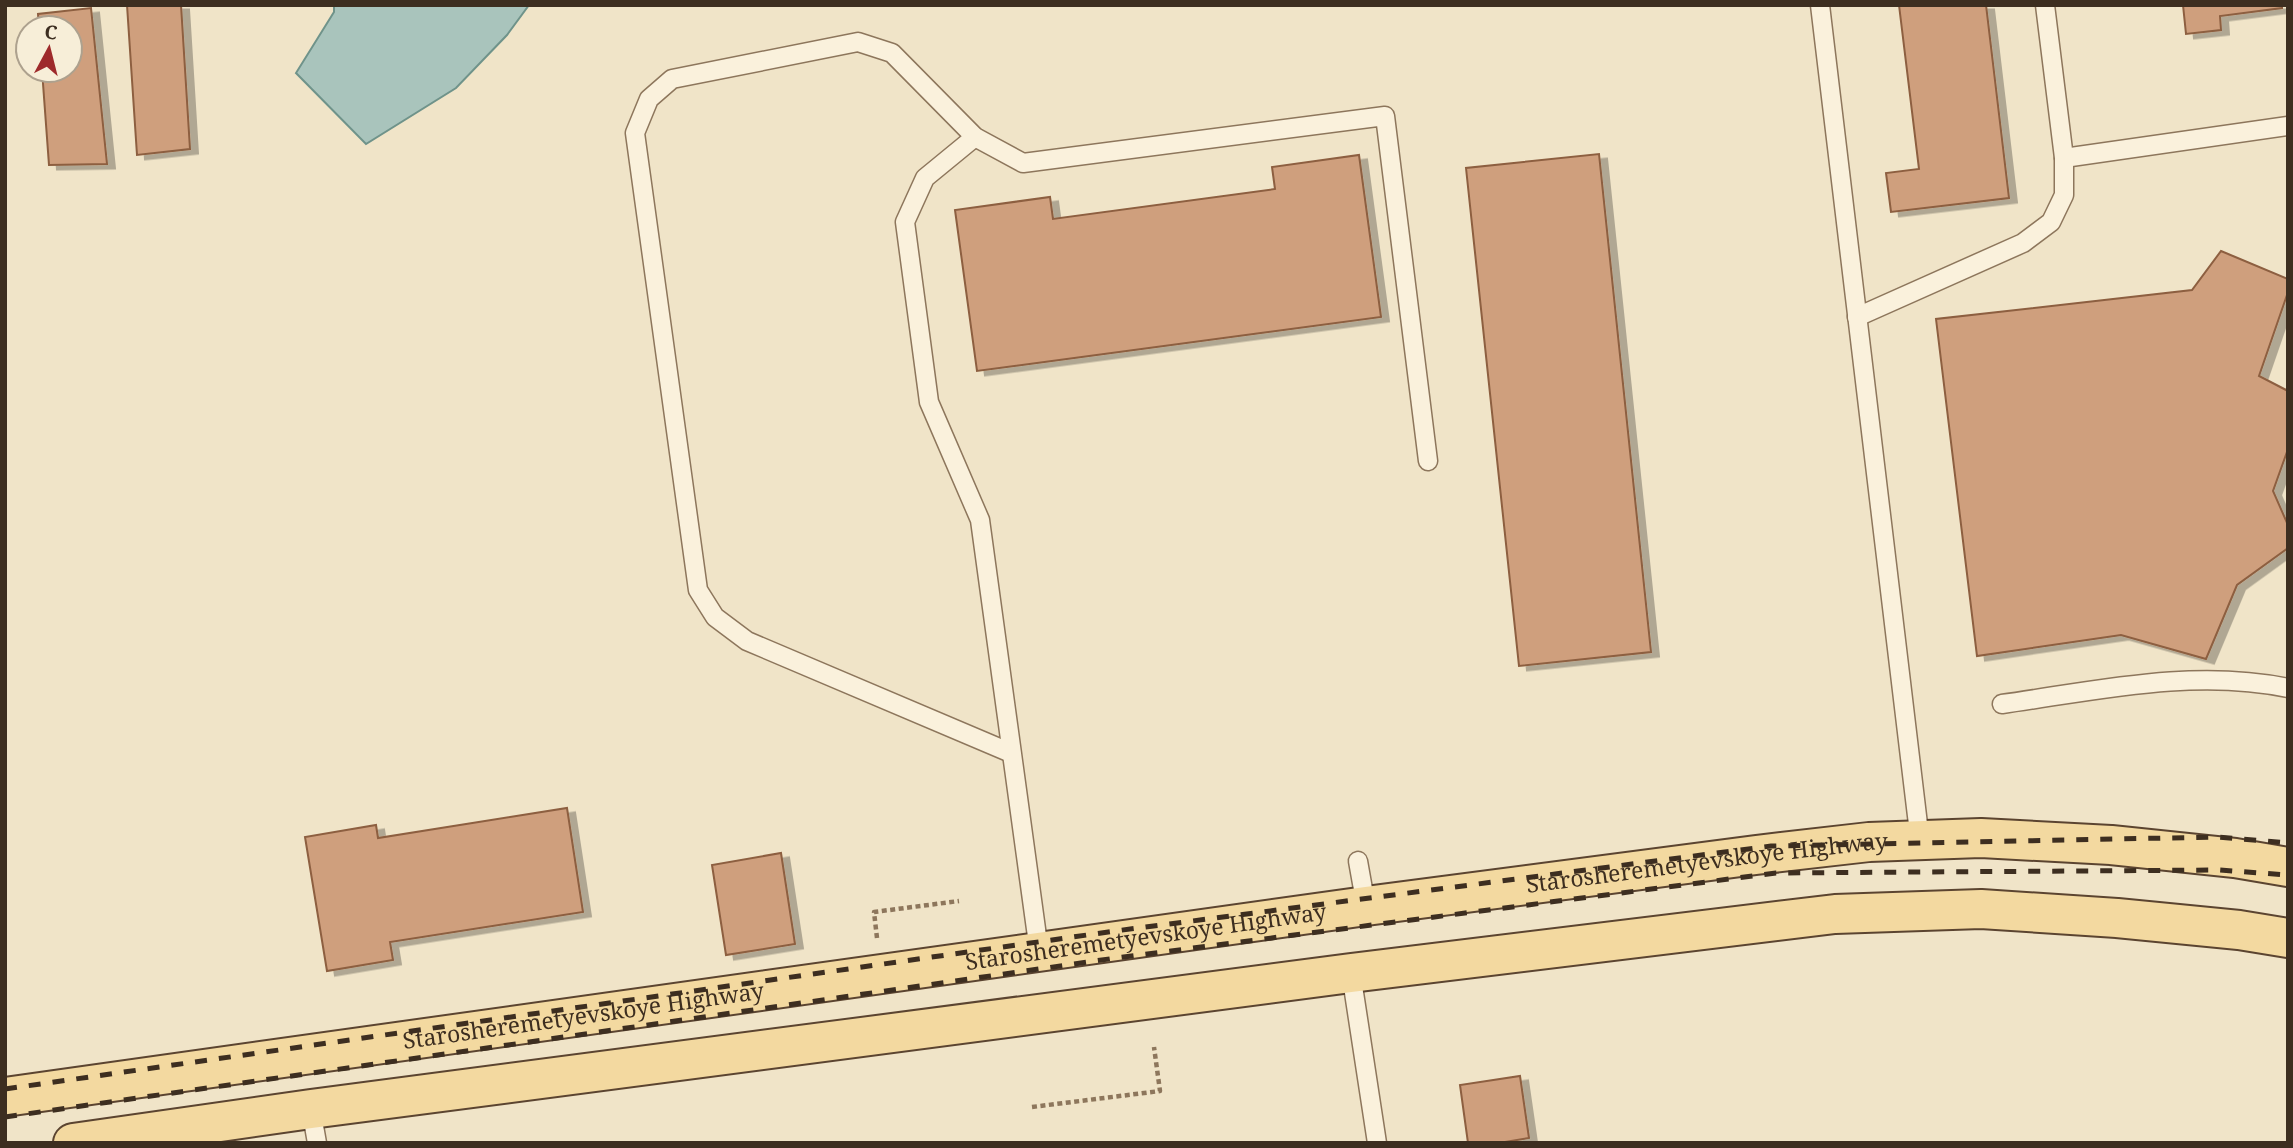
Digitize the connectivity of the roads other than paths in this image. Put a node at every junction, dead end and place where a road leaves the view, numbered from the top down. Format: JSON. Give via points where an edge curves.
{"nodes":[{"id":1,"x":1820,"y":5,"type":"edge"},
{"id":2,"x":2045,"y":5,"type":"edge"},
{"id":3,"x":2288,"y":126,"type":"edge"},
{"id":4,"x":975,"y":138,"type":"junction"},
{"id":5,"x":2064,"y":158,"type":"junction"},
{"id":6,"x":1857,"y":317,"type":"junction"},
{"id":7,"x":1428,"y":461,"type":"dead end"},
{"id":8,"x":2288,"y":688,"type":"edge"},
{"id":9,"x":2001,"y":704,"type":"dead end"},
{"id":10,"x":1012,"y":753,"type":"junction"},
{"id":11,"x":1920,"y":841,"type":"junction"},
{"id":12,"x":1358,"y":861,"type":"dead end"},
{"id":13,"x":2288,"y":867,"type":"edge"},
{"id":14,"x":1366,"y":906,"type":"junction"},
{"id":15,"x":2288,"y":938,"type":"edge"},
{"id":16,"x":1039,"y":951,"type":"junction"},
{"id":17,"x":1351,"y":973,"type":"junction"},
{"id":18,"x":5,"y":1097,"type":"edge"},
{"id":19,"x":314,"y":1126,"type":"edge"},
{"id":20,"x":73,"y":1143,"type":"edge"},
{"id":21,"x":1377,"y":1143,"type":"edge"}],
"edges":[{"from":1,"to":6,"type":"lane"},
{"from":2,"to":5,"type":"lane"},
{"from":3,"to":5,"type":"lane"},
{"from":4,"to":7,"type":"lane","via":[[1023,163],[1385,116]]},
{"from":4,"to":10,"type":"lane","via":[[925,178],[905,222],[929,402],[980,520]]},
{"from":4,"to":10,"type":"lane","via":[[892,53],[858,42],[672,79],[649,99],[635,133],[698,590],[715,617],[747,641]]},
{"from":5,"to":6,"type":"lane","via":[[2064,195],[2051,222],[2023,243]]},
{"from":6,"to":11,"type":"lane"},
{"from":8,"to":9,"type":"lane","via":[[2215,679]]},
{"from":10,"to":16,"type":"lane"},
{"from":11,"to":13,"type":"main road","name":"Starosheremetyevskoye Highway","via":[[1981,838],[2111,845]]},
{"from":11,"to":14,"type":"main road","name":"Starosheremetyevskoye Highway","via":[[1756,855]]},
{"from":12,"to":14,"type":"lane"},
{"from":14,"to":16,"type":"main road","name":"Starosheremetyevskoye Highway"},
{"from":15,"to":17,"type":"main road","via":[[2131,919],[1981,909],[1848,914]]},
{"from":16,"to":18,"type":"main road","name":"Starosheremetyevskoye Highway"},
{"from":17,"to":19,"type":"main road"},
{"from":17,"to":21,"type":"lane"},
{"from":19,"to":20,"type":"main road"}]}
